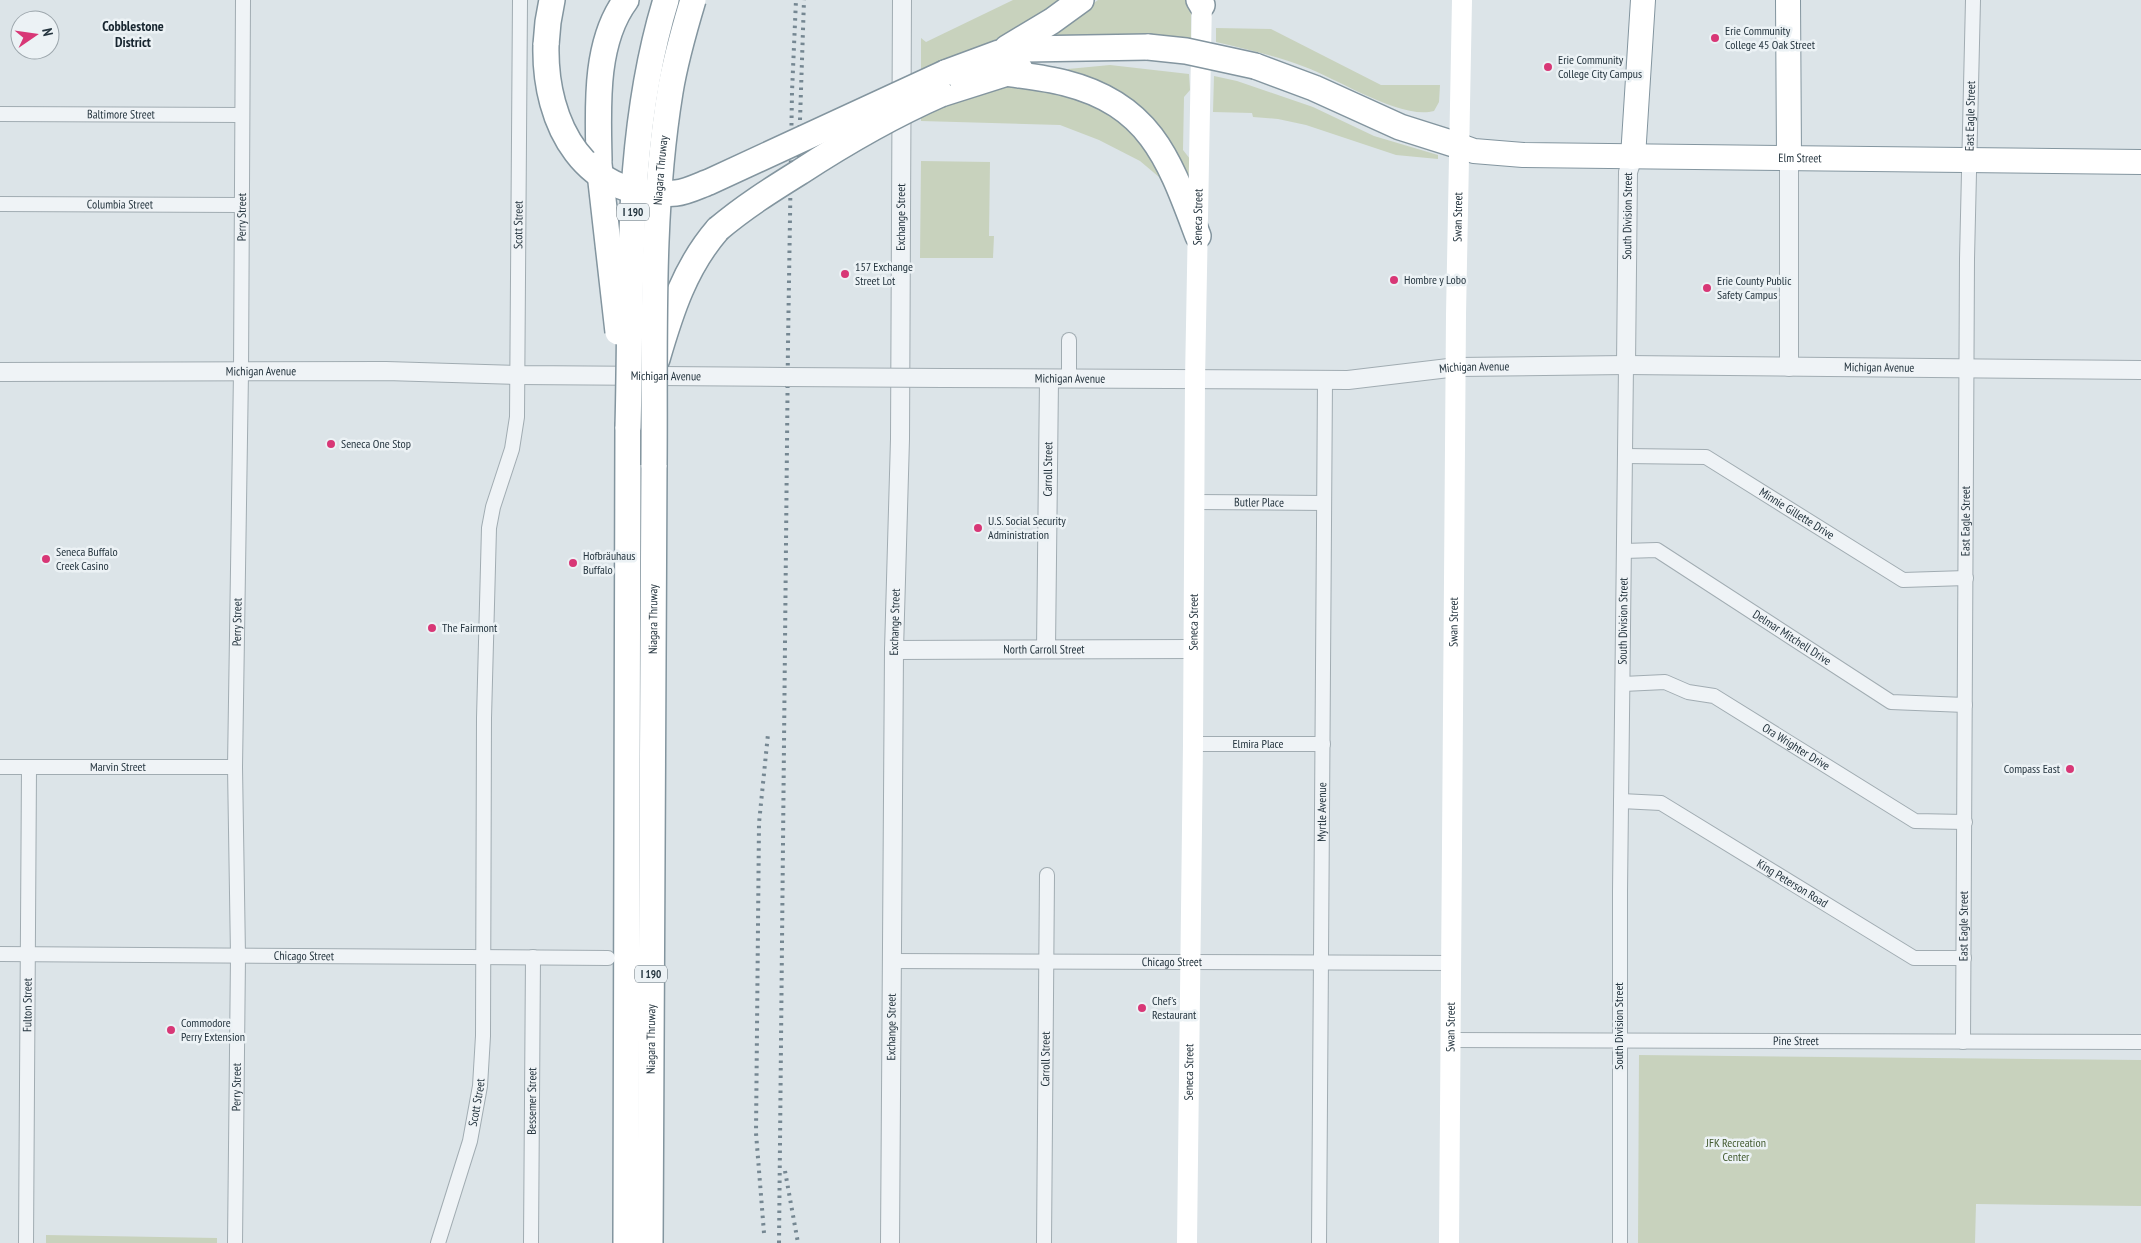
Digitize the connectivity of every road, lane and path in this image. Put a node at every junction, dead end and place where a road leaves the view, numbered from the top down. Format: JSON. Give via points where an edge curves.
{"nodes":[{"id":1,"x":243,"y":0,"type":"edge"},
{"id":2,"x":520,"y":0,"type":"edge"},
{"id":3,"x":552,"y":0,"type":"edge"},
{"id":4,"x":607,"y":0,"type":"edge"},
{"id":5,"x":626,"y":0,"type":"edge"},
{"id":6,"x":666,"y":0,"type":"edge"},
{"id":7,"x":693,"y":0,"type":"edge"},
{"id":8,"x":902,"y":0,"type":"edge"},
{"id":9,"x":1081,"y":0,"type":"edge"},
{"id":10,"x":1462,"y":0,"type":"edge"},
{"id":11,"x":1643,"y":0,"type":"edge"},
{"id":12,"x":1788,"y":0,"type":"edge"},
{"id":13,"x":1972,"y":0,"type":"edge"},
{"id":14,"x":1201,"y":2,"type":"edge"},
{"id":15,"x":1002,"y":63,"type":"junction"},
{"id":16,"x":943,"y":83,"type":"junction"},
{"id":17,"x":0,"y":114,"type":"edge"},
{"id":18,"x":242,"y":115,"type":"junction"},
{"id":19,"x":1460,"y":146,"type":"junction"},
{"id":20,"x":1633,"y":157,"type":"junction"},
{"id":21,"x":1789,"y":158,"type":"junction"},
{"id":22,"x":599,"y":160,"type":"junction"},
{"id":23,"x":1968,"y":160,"type":"junction"},
{"id":24,"x":2141,"y":162,"type":"edge"},
{"id":25,"x":0,"y":204,"type":"edge"},
{"id":26,"x":240,"y":205,"type":"junction"},
{"id":27,"x":1198,"y":236,"type":"junction"},
{"id":28,"x":1069,"y":340,"type":"dead end"},
{"id":29,"x":655,"y":365,"type":"junction"},
{"id":30,"x":1626,"y":365,"type":"junction"},
{"id":31,"x":1457,"y":367,"type":"junction"},
{"id":32,"x":1789,"y":367,"type":"junction"},
{"id":33,"x":1966,"y":369,"type":"junction"},
{"id":34,"x":2141,"y":370,"type":"edge"},
{"id":35,"x":0,"y":372,"type":"edge"},
{"id":36,"x":241,"y":372,"type":"junction"},
{"id":37,"x":518,"y":375,"type":"junction"},
{"id":38,"x":1049,"y":379,"type":"junction"},
{"id":39,"x":1069,"y":379,"type":"junction"},
{"id":40,"x":1195,"y":380,"type":"junction"},
{"id":41,"x":1325,"y":380,"type":"junction"},
{"id":42,"x":628,"y":427,"type":"junction"},
{"id":43,"x":1625,"y":456,"type":"junction"},
{"id":44,"x":1194,"y":502,"type":"junction"},
{"id":45,"x":1324,"y":503,"type":"junction"},
{"id":46,"x":1624,"y":551,"type":"junction"},
{"id":47,"x":1966,"y":578,"type":"junction"},
{"id":48,"x":1046,"y":649,"type":"junction"},
{"id":49,"x":894,"y":650,"type":"junction"},
{"id":50,"x":1193,"y":650,"type":"junction"},
{"id":51,"x":1623,"y":684,"type":"junction"},
{"id":52,"x":1965,"y":705,"type":"junction"},
{"id":53,"x":1193,"y":744,"type":"junction"},
{"id":54,"x":1323,"y":744,"type":"junction"},
{"id":55,"x":0,"y":767,"type":"edge"},
{"id":56,"x":235,"y":767,"type":"junction"},
{"id":57,"x":29,"y":768,"type":"junction"},
{"id":58,"x":1621,"y":801,"type":"junction"},
{"id":59,"x":1964,"y":822,"type":"junction"},
{"id":60,"x":1047,"y":875,"type":"dead end"},
{"id":61,"x":0,"y":954,"type":"edge"},
{"id":62,"x":28,"y":955,"type":"junction"},
{"id":63,"x":238,"y":956,"type":"junction"},
{"id":64,"x":484,"y":956,"type":"junction"},
{"id":65,"x":533,"y":957,"type":"junction"},
{"id":66,"x":608,"y":958,"type":"dead end"},
{"id":67,"x":1964,"y":958,"type":"junction"},
{"id":68,"x":1046,"y":960,"type":"junction"},
{"id":69,"x":892,"y":961,"type":"junction"},
{"id":70,"x":1190,"y":962,"type":"junction"},
{"id":71,"x":1320,"y":962,"type":"junction"},
{"id":72,"x":1452,"y":963,"type":"junction"},
{"id":73,"x":1451,"y":1040,"type":"junction"},
{"id":74,"x":1619,"y":1041,"type":"junction"},
{"id":75,"x":1963,"y":1042,"type":"junction"},
{"id":76,"x":2141,"y":1042,"type":"edge"},
{"id":77,"x":638,"y":1176,"type":"junction"},
{"id":78,"x":26,"y":1243,"type":"edge"},
{"id":79,"x":235,"y":1243,"type":"edge"},
{"id":80,"x":438,"y":1243,"type":"edge"},
{"id":81,"x":531,"y":1243,"type":"edge"},
{"id":82,"x":626,"y":1243,"type":"edge"},
{"id":83,"x":650,"y":1243,"type":"edge"},
{"id":84,"x":890,"y":1243,"type":"edge"},
{"id":85,"x":1044,"y":1243,"type":"edge"},
{"id":86,"x":1187,"y":1243,"type":"edge"},
{"id":87,"x":1319,"y":1243,"type":"edge"},
{"id":88,"x":1449,"y":1243,"type":"edge"},
{"id":89,"x":1620,"y":1243,"type":"edge"}],
"edges":[{"from":1,"to":18,"type":"street","name":"Perry Street"},
{"from":2,"to":37,"type":"street","name":"Scott Street"},
{"from":3,"to":16,"type":"highway","bridge":true,"via":[[545,68],[560,127],[573,149],[599,175],[626,188],[647,193],[676,193],[708,182]]},
{"from":4,"to":22,"type":"highway","via":[[590,52],[591,98]]},
{"from":5,"to":22,"type":"highway","via":[[616,17],[603,66]]},
{"from":6,"to":42,"type":"highway","name":"Niagara Thruway","number":"I 190","bridge":true,"via":[[647,80],[634,181]]},
{"from":7,"to":29,"type":"highway","name":"Niagara Thruway","number":"I 190","bridge":true,"via":[[670,91],[661,154]]},
{"from":8,"to":49,"type":"street","name":"Exchange Street","via":[[900,438]]},
{"from":9,"to":15,"type":"highway"},
{"from":10,"to":19,"type":"main road","name":"Swan Street"},
{"from":11,"to":20,"type":"highway","name":"South Division Street"},
{"from":12,"to":21,"type":"highway"},
{"from":13,"to":23,"type":"street","name":"East Eagle Street"},
{"from":14,"to":27,"type":"main road","name":"Seneca Street"},
{"from":15,"to":16,"type":"highway"},
{"from":15,"to":19,"type":"highway","bridge":true,"via":[[1039,48],[1148,47],[1186,51],[1254,66],[1314,88],[1400,127]]},
{"from":15,"to":27,"type":"highway","via":[[1087,90],[1129,114],[1148,132],[1169,163]]},
{"from":16,"to":29,"type":"highway","bridge":true,"via":[[744,207],[718,229],[704,246],[680,289]]},
{"from":17,"to":18,"type":"street","name":"Baltimore Street"},
{"from":18,"to":26,"type":"street","name":"Perry Street"},
{"from":19,"to":20,"type":"highway","name":"Elm Street","via":[[1474,151],[1524,155]]},
{"from":19,"to":31,"type":"main road","name":"Swan Street"},
{"from":20,"to":21,"type":"highway","name":"Elm Street"},
{"from":20,"to":30,"type":"street","name":"South Division Street","via":[[1628,172]]},
{"from":21,"to":23,"type":"highway","name":"Elm Street"},
{"from":21,"to":32,"type":"street"},
{"from":22,"to":42,"type":"highway","bridge":true},
{"from":23,"to":24,"type":"highway","name":"Elm Street"},
{"from":23,"to":33,"type":"street","name":"East Eagle Street"},
{"from":25,"to":26,"type":"street","name":"Columbia Street"},
{"from":26,"to":36,"type":"street","name":"Perry Street"},
{"from":27,"to":40,"type":"main road","name":"Seneca Street"},
{"from":28,"to":39,"type":"street"},
{"from":29,"to":77,"type":"highway","name":"Niagara Thruway","number":"I 190","bridge":true,"via":[[652,716]]},
{"from":30,"to":31,"type":"street","name":"Michigan Avenue"},
{"from":30,"to":32,"type":"street","name":"Michigan Avenue"},
{"from":30,"to":43,"type":"street","name":"South Division Street"},
{"from":31,"to":41,"type":"street","name":"Michigan Avenue"},
{"from":31,"to":72,"type":"main road","name":"Swan Street"},
{"from":32,"to":33,"type":"street","name":"Michigan Avenue"},
{"from":33,"to":34,"type":"street","name":"Michigan Avenue"},
{"from":33,"to":47,"type":"street","name":"East Eagle Street"},
{"from":35,"to":36,"type":"street","name":"Michigan Avenue"},
{"from":36,"to":37,"type":"street","name":"Michigan Avenue","via":[[386,371]]},
{"from":36,"to":56,"type":"street","name":"Perry Street"},
{"from":37,"to":38,"type":"street","name":"Michigan Avenue","bridge":true},
{"from":37,"to":64,"type":"street","name":"Scott Street","via":[[518,417],[512,449],[489,528],[484,718]]},
{"from":38,"to":39,"type":"street","name":"Michigan Avenue"},
{"from":38,"to":48,"type":"street","name":"Carroll Street"},
{"from":39,"to":40,"type":"street","name":"Michigan Avenue"},
{"from":40,"to":41,"type":"street","name":"Michigan Avenue"},
{"from":40,"to":44,"type":"main road","name":"Seneca Street"},
{"from":41,"to":45,"type":"street","name":"Myrtle Avenue"},
{"from":42,"to":77,"type":"highway","name":"Niagara Thruway","number":"I 190"},
{"from":43,"to":46,"type":"street","name":"South Division Street"},
{"from":43,"to":47,"type":"street","name":"Minnie Gillette Drive","via":[[1706,457],[1903,580]]},
{"from":44,"to":45,"type":"street","name":"Butler Place"},
{"from":44,"to":50,"type":"main road","name":"Seneca Street"},
{"from":45,"to":54,"type":"street","name":"Myrtle Avenue"},
{"from":46,"to":51,"type":"street","name":"South Division Street"},
{"from":46,"to":52,"type":"street","name":"Delmar Mitchell Drive","via":[[1657,550],[1891,702]]},
{"from":47,"to":52,"type":"street","name":"East Eagle Street"},
{"from":48,"to":49,"type":"street","name":"North Carroll Street"},
{"from":48,"to":50,"type":"street","name":"North Carroll Street"},
{"from":49,"to":69,"type":"street","name":"Exchange Street"},
{"from":50,"to":53,"type":"main road","name":"Seneca Street"},
{"from":51,"to":58,"type":"street","name":"South Division Street"},
{"from":51,"to":59,"type":"street","name":"Ora Wrighter Drive","via":[[1665,682],[1688,692],[1714,696],[1915,821]]},
{"from":52,"to":59,"type":"street","name":"East Eagle Street"},
{"from":53,"to":54,"type":"street","name":"Elmira Place"},
{"from":53,"to":70,"type":"main road","name":"Seneca Street"},
{"from":54,"to":71,"type":"street","name":"Myrtle Avenue"},
{"from":55,"to":57,"type":"street","name":"Marvin Street"},
{"from":56,"to":57,"type":"street","name":"Marvin Street"},
{"from":56,"to":63,"type":"street","name":"Perry Street"},
{"from":57,"to":62,"type":"street","name":"Fulton Street"},
{"from":58,"to":67,"type":"street","name":"King Peterson Road","via":[[1661,803],[1914,958]]},
{"from":58,"to":74,"type":"street","name":"South Division Street"},
{"from":59,"to":67,"type":"street","name":"East Eagle Street"},
{"from":60,"to":68,"type":"street","name":"Carroll Street"},
{"from":61,"to":62,"type":"street","name":"Chicago Street"},
{"from":62,"to":63,"type":"street","name":"Chicago Street"},
{"from":62,"to":78,"type":"street","name":"Fulton Street"},
{"from":63,"to":64,"type":"street","name":"Chicago Street"},
{"from":63,"to":79,"type":"street","name":"Perry Street"},
{"from":64,"to":65,"type":"street","name":"Chicago Street"},
{"from":64,"to":80,"type":"street","name":"Scott Street","via":[[484,1036],[477,1104],[460,1177]]},
{"from":65,"to":66,"type":"street","name":"Chicago Street"},
{"from":65,"to":81,"type":"street","name":"Bessemer Street"},
{"from":67,"to":75,"type":"street","name":"East Eagle Street"},
{"from":68,"to":69,"type":"street","name":"Chicago Street"},
{"from":68,"to":70,"type":"street","name":"Chicago Street"},
{"from":68,"to":85,"type":"street","name":"Carroll Street"},
{"from":69,"to":84,"type":"street","name":"Exchange Street"},
{"from":70,"to":71,"type":"street","name":"Chicago Street"},
{"from":70,"to":86,"type":"main road","name":"Seneca Street"},
{"from":71,"to":72,"type":"street","name":"Chicago Street"},
{"from":71,"to":87,"type":"street","name":"Myrtle Avenue"},
{"from":72,"to":73,"type":"main road","name":"Swan Street"},
{"from":73,"to":74,"type":"street","name":"Pine Street"},
{"from":73,"to":88,"type":"main road","name":"Swan Street"},
{"from":74,"to":75,"type":"street","name":"Pine Street"},
{"from":74,"to":89,"type":"street","name":"South Division Street"},
{"from":75,"to":76,"type":"street","name":"Pine Street"},
{"from":77,"to":82,"type":"highway","name":"Niagara Thruway","number":"I 190"},
{"from":77,"to":83,"type":"highway","name":"Niagara Thruway","number":"I 190"}]}
